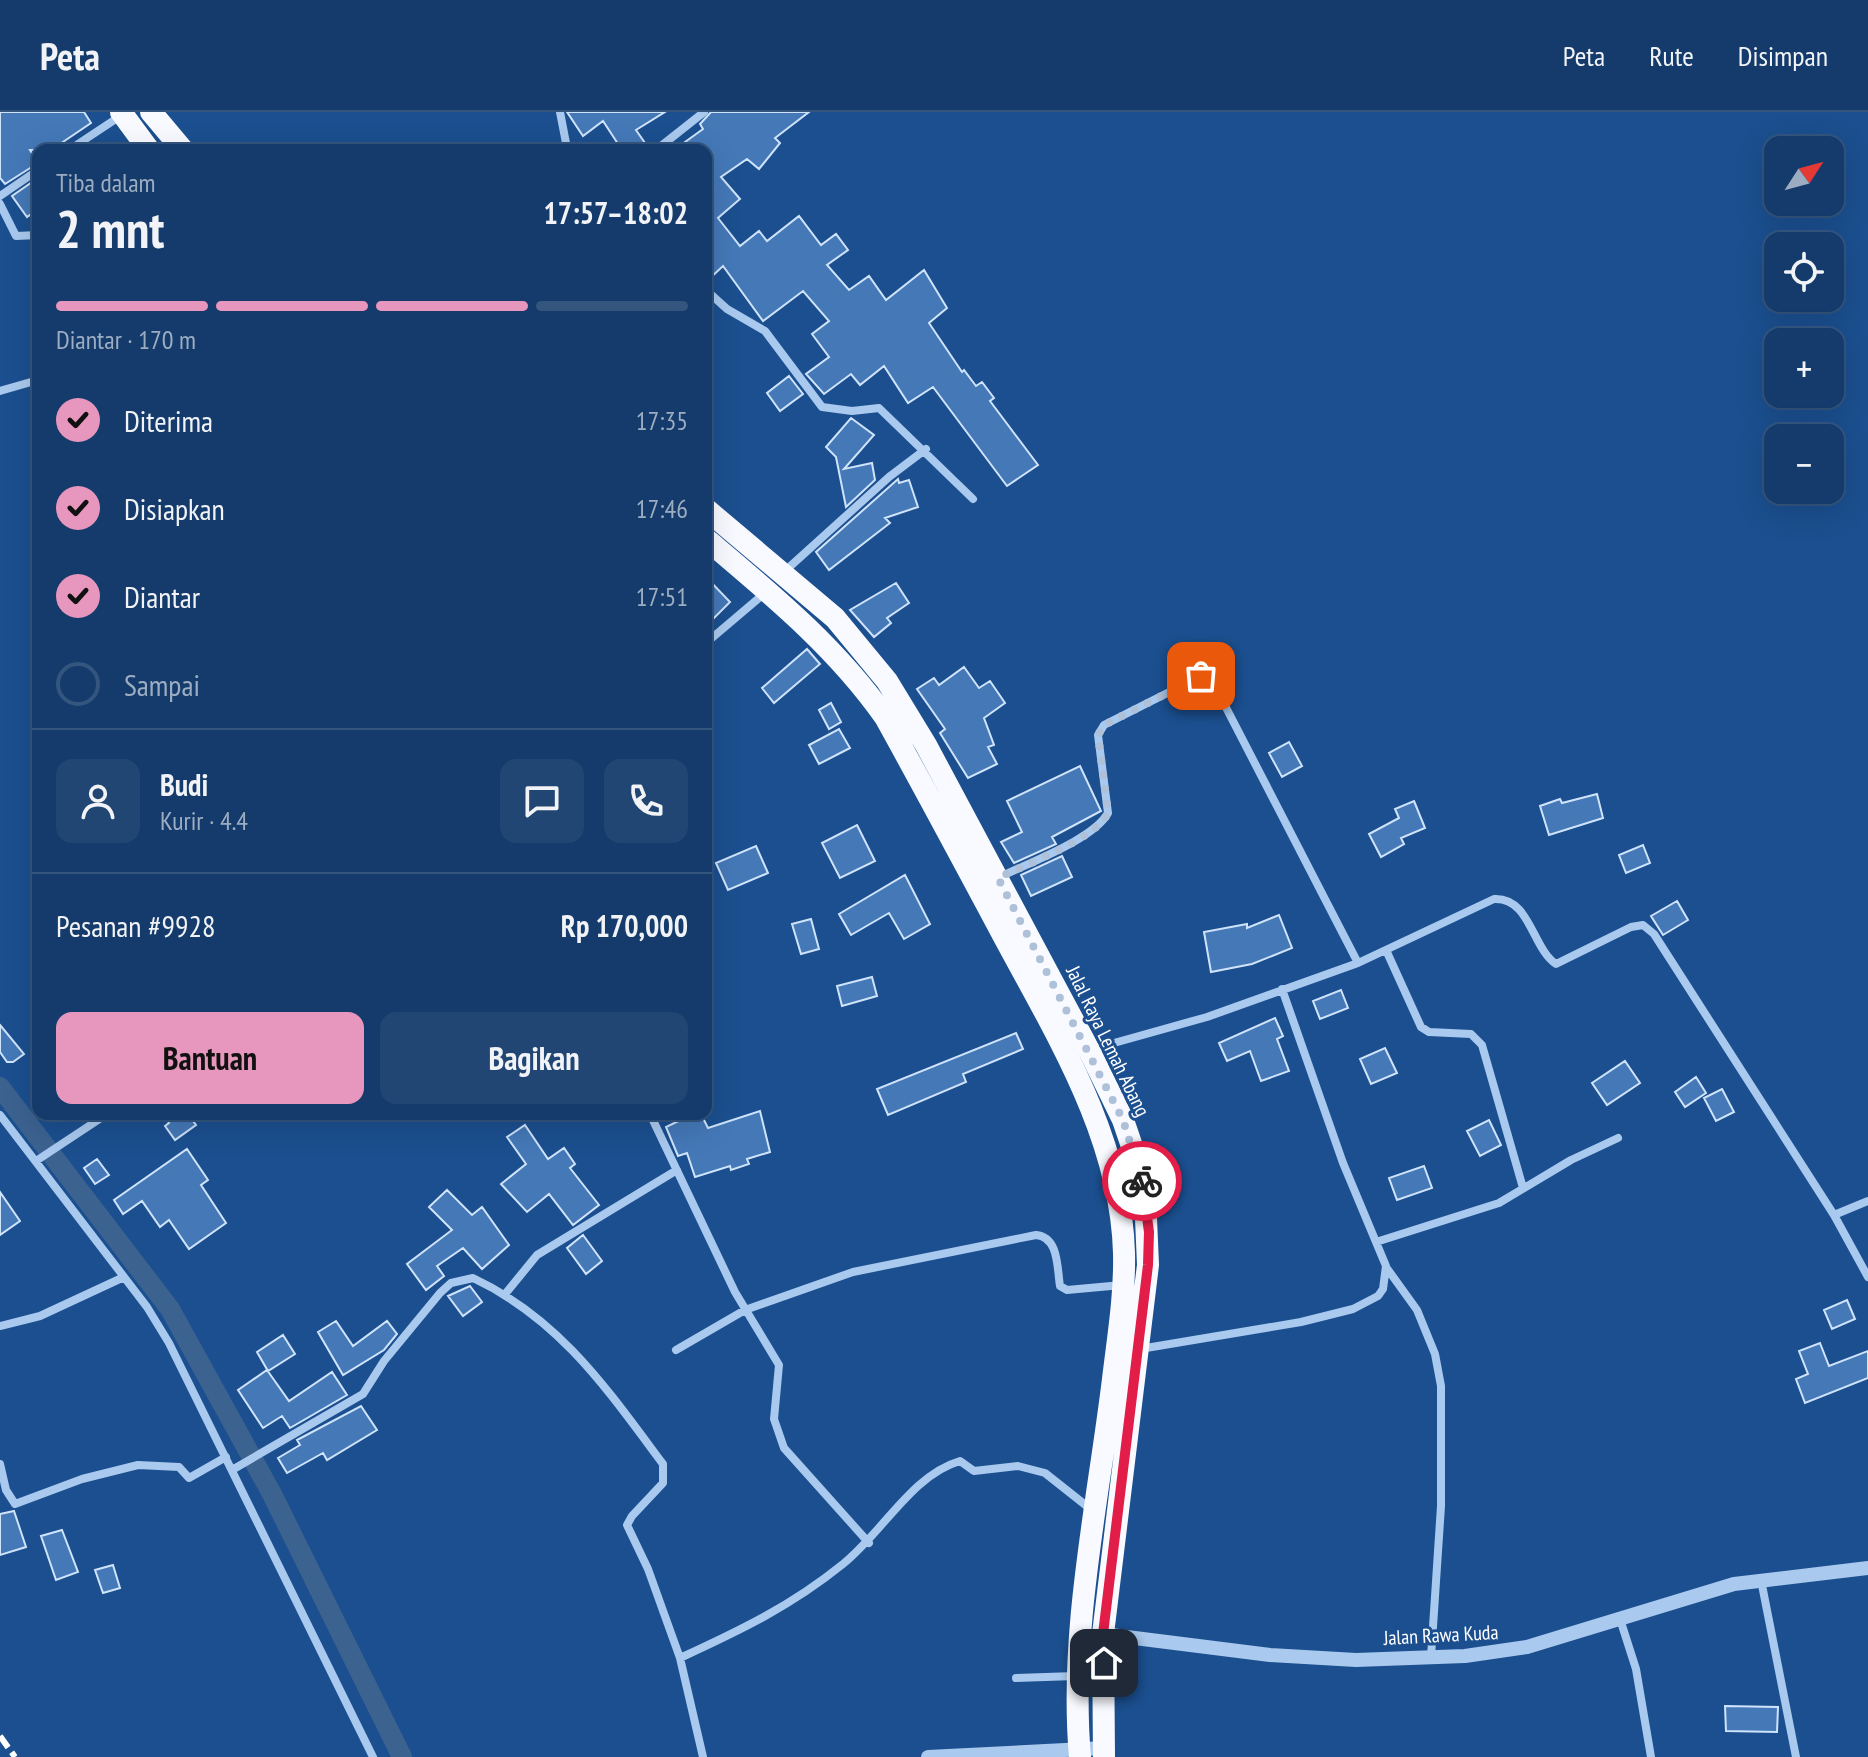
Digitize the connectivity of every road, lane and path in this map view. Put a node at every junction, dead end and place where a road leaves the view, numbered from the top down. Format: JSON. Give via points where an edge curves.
{"nodes":[{"id":1,"x":151,"y":112,"type":"edge"},
{"id":2,"x":560,"y":112,"type":"edge"},
{"id":3,"x":704,"y":112,"type":"edge"},
{"id":4,"x":122,"y":113,"type":"edge"},
{"id":5,"x":78,"y":144,"type":"edge"},
{"id":6,"x":145,"y":144,"type":"edge"},
{"id":7,"x":178,"y":144,"type":"edge"},
{"id":8,"x":567,"y":144,"type":"edge"},
{"id":9,"x":664,"y":144,"type":"edge"},
{"id":10,"x":32,"y":174,"type":"edge"},
{"id":11,"x":0,"y":196,"type":"edge"},
{"id":12,"x":0,"y":204,"type":"edge"},
{"id":13,"x":32,"y":235,"type":"edge"},
{"id":14,"x":712,"y":295,"type":"edge"},
{"id":15,"x":32,"y":382,"type":"edge"},
{"id":16,"x":0,"y":391,"type":"edge"},
{"id":17,"x":926,"y":449,"type":"junction"},
{"id":18,"x":973,"y":499,"type":"dead end"},
{"id":19,"x":712,"y":514,"type":"edge"},
{"id":20,"x":712,"y":544,"type":"edge"},
{"id":21,"x":783,"y":573,"type":"junction"},
{"id":22,"x":767,"y":591,"type":"junction"},
{"id":23,"x":712,"y":638,"type":"edge"},
{"id":24,"x":998,"y":878,"type":"junction"},
{"id":25,"x":1386,"y":950,"type":"junction"},
{"id":26,"x":1358,"y":963,"type":"junction"},
{"id":27,"x":1282,"y":989,"type":"junction"},
{"id":28,"x":1089,"y":1050,"type":"junction"},
{"id":29,"x":0,"y":1115,"type":"edge"},
{"id":30,"x":98,"y":1120,"type":"edge"},
{"id":31,"x":653,"y":1120,"type":"edge"},
{"id":32,"x":1618,"y":1138,"type":"dead end"},
{"id":33,"x":40,"y":1158,"type":"junction"},
{"id":34,"x":677,"y":1170,"type":"junction"},
{"id":35,"x":1523,"y":1188,"type":"junction"},
{"id":36,"x":1868,"y":1201,"type":"edge"},
{"id":37,"x":1834,"y":1215,"type":"junction"},
{"id":38,"x":1376,"y":1242,"type":"junction"},
{"id":39,"x":1386,"y":1266,"type":"junction"},
{"id":40,"x":124,"y":1277,"type":"junction"},
{"id":41,"x":1868,"y":1277,"type":"edge"},
{"id":42,"x":1123,"y":1285,"type":"junction"},
{"id":43,"x":506,"y":1293,"type":"junction"},
{"id":44,"x":745,"y":1310,"type":"junction"},
{"id":45,"x":0,"y":1326,"type":"edge"},
{"id":46,"x":1140,"y":1349,"type":"junction"},
{"id":47,"x":676,"y":1350,"type":"dead end"},
{"id":48,"x":226,"y":1457,"type":"junction"},
{"id":49,"x":0,"y":1464,"type":"edge"},
{"id":50,"x":232,"y":1470,"type":"junction"},
{"id":51,"x":1096,"y":1514,"type":"junction"},
{"id":52,"x":869,"y":1543,"type":"junction"},
{"id":53,"x":1868,"y":1568,"type":"edge"},
{"id":54,"x":1761,"y":1580,"type":"junction"},
{"id":55,"x":1620,"y":1619,"type":"junction"},
{"id":56,"x":1103,"y":1634,"type":"junction"},
{"id":57,"x":1431,"y":1657,"type":"junction"},
{"id":58,"x":680,"y":1658,"type":"junction"},
{"id":59,"x":1079,"y":1676,"type":"junction"},
{"id":60,"x":1016,"y":1678,"type":"dead end"},
{"id":61,"x":1080,"y":1752,"type":"edge"},
{"id":62,"x":1104,"y":1753,"type":"edge"},
{"id":63,"x":373,"y":1757,"type":"edge"},
{"id":64,"x":703,"y":1757,"type":"edge"},
{"id":65,"x":928,"y":1757,"type":"edge"},
{"id":66,"x":1651,"y":1757,"type":"edge"},
{"id":67,"x":1796,"y":1757,"type":"edge"}],
"edges":[{"from":1,"to":7,"type":"highway"},
{"from":2,"to":8,"type":"street"},
{"from":3,"to":9,"type":"street"},
{"from":4,"to":5,"type":"street"},
{"from":4,"to":6,"type":"highway"},
{"from":10,"to":11,"type":"street"},
{"from":12,"to":13,"type":"street","via":[[16,236]]},
{"from":14,"to":17,"type":"street","via":[[765,331],[822,407],[879,408]]},
{"from":15,"to":16,"type":"street"},
{"from":17,"to":18,"type":"street"},
{"from":17,"to":21,"type":"street"},
{"from":19,"to":21,"type":"highway","name":"Jalal Raya Lemah Abang"},
{"from":20,"to":22,"type":"highway"},
{"from":21,"to":24,"type":"highway","name":"Jalal Raya Lemah Abang","via":[[872,659]]},
{"from":22,"to":23,"type":"street"},
{"from":22,"to":42,"type":"highway","via":[[855,674],[885,717],[1040,1005],[1112,1165],[1121,1205]]},
{"from":24,"to":26,"type":"street","via":[[1104,821],[1108,813],[1098,735],[1104,725],[1201,676],[1218,692]]},
{"from":24,"to":28,"type":"highway","name":"Jalal Raya Lemah Abang"},
{"from":25,"to":26,"type":"street"},
{"from":25,"to":35,"type":"street","via":[[1421,1027],[1471,1034],[1482,1045]]},
{"from":25,"to":37,"type":"street","via":[[1494,899],[1519,910],[1556,964],[1631,927],[1648,928]]},
{"from":26,"to":27,"type":"street"},
{"from":27,"to":28,"type":"street","via":[[1207,1017]]},
{"from":27,"to":38,"type":"street"},
{"from":28,"to":46,"type":"highway","name":"Jalal Raya Lemah Abang","via":[[1123,1120],[1145,1195],[1148,1265]]},
{"from":29,"to":33,"type":"street"},
{"from":30,"to":33,"type":"street"},
{"from":31,"to":34,"type":"street"},
{"from":32,"to":35,"type":"street"},
{"from":33,"to":40,"type":"street"},
{"from":34,"to":43,"type":"street","via":[[537,1255]]},
{"from":34,"to":44,"type":"street"},
{"from":35,"to":38,"type":"street","via":[[1499,1203]]},
{"from":36,"to":37,"type":"street"},
{"from":37,"to":41,"type":"street"},
{"from":38,"to":39,"type":"street"},
{"from":39,"to":46,"type":"street","via":[[1382,1292],[1353,1309]]},
{"from":39,"to":57,"type":"street","via":[[1417,1310],[1441,1386],[1441,1506]]},
{"from":40,"to":45,"type":"street","via":[[40,1316]]},
{"from":40,"to":48,"type":"street","via":[[169,1343]]},
{"from":42,"to":44,"type":"street","via":[[1067,1290],[1060,1286],[1053,1244],[1036,1235],[853,1272]]},
{"from":42,"to":51,"type":"highway"},
{"from":43,"to":50,"type":"street","via":[[473,1278],[451,1283],[384,1361],[363,1394]]},
{"from":43,"to":58,"type":"street","via":[[587,1363],[663,1464],[663,1483],[627,1525]]},
{"from":44,"to":47,"type":"street"},
{"from":44,"to":52,"type":"street","via":[[779,1365],[774,1419],[784,1448]]},
{"from":46,"to":56,"type":"highway","name":"Jalal Raya Lemah Abang"},
{"from":48,"to":49,"type":"street","via":[[189,1478],[179,1467],[138,1465],[15,1504]]},
{"from":48,"to":50,"type":"street"},
{"from":50,"to":63,"type":"street"},
{"from":51,"to":52,"type":"street","via":[[1045,1473],[1018,1466],[974,1471],[960,1461],[913,1488]]},
{"from":51,"to":59,"type":"highway"},
{"from":52,"to":58,"type":"street","via":[[776,1614]]},
{"from":53,"to":54,"type":"street","name":"Jalan Rawa Kuda"},
{"from":54,"to":55,"type":"street","name":"Jalan Rawa Kuda"},
{"from":54,"to":67,"type":"street"},
{"from":55,"to":57,"type":"street","name":"Jalan Rawa Kuda","via":[[1499,1653]]},
{"from":55,"to":66,"type":"street","via":[[1636,1669]]},
{"from":56,"to":57,"type":"street","name":"Jalan Rawa Kuda","via":[[1270,1655]]},
{"from":56,"to":62,"type":"highway","name":"Jalal Raya Lemah Abang"},
{"from":58,"to":64,"type":"street"},
{"from":59,"to":60,"type":"street"},
{"from":59,"to":61,"type":"highway"},
{"from":61,"to":62,"type":"street"},
{"from":61,"to":65,"type":"street"}]}
